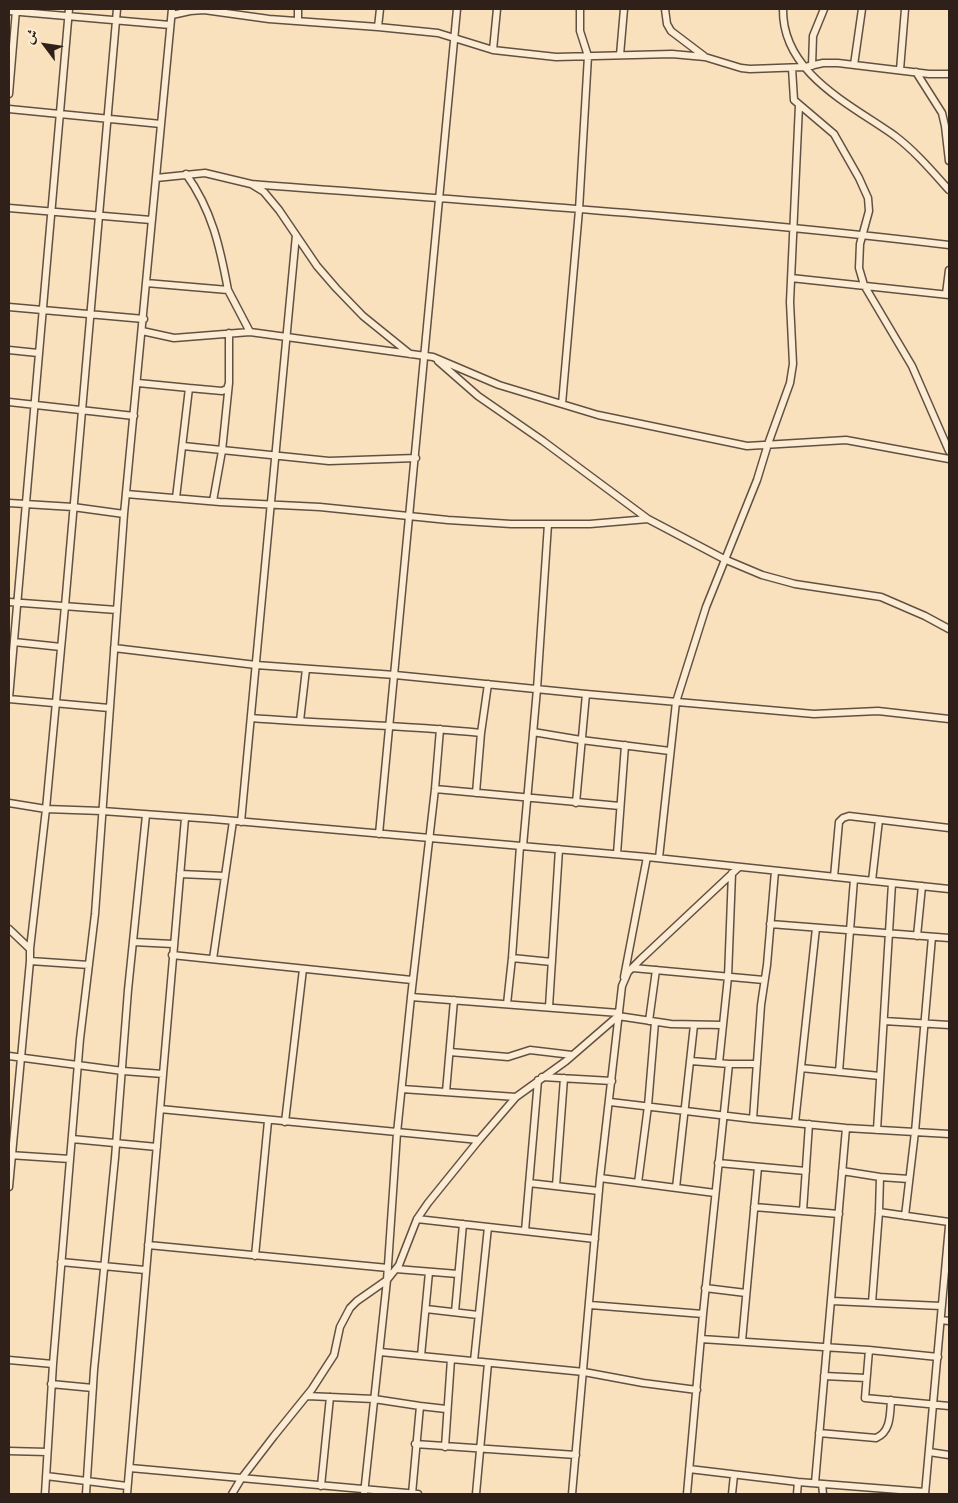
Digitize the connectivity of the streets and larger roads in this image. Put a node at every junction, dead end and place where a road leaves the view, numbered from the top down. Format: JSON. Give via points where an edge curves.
{"nodes":[{"id":1,"x":69,"y":9,"type":"edge"},
{"id":2,"x":117,"y":9,"type":"edge"},
{"id":3,"x":298,"y":9,"type":"edge"},
{"id":4,"x":380,"y":9,"type":"edge"},
{"id":5,"x":457,"y":9,"type":"edge"},
{"id":6,"x":497,"y":9,"type":"edge"},
{"id":7,"x":580,"y":9,"type":"edge"},
{"id":8,"x":624,"y":9,"type":"edge"},
{"id":9,"x":665,"y":9,"type":"edge"},
{"id":10,"x":782,"y":9,"type":"edge"},
{"id":11,"x":824,"y":9,"type":"edge"},
{"id":12,"x":862,"y":9,"type":"edge"},
{"id":13,"x":905,"y":9,"type":"edge"},
{"id":14,"x":13,"y":11,"type":"edge"},
{"id":15,"x":172,"y":12,"type":"edge"},
{"id":16,"x":68,"y":17,"type":"junction"},
{"id":17,"x":116,"y":20,"type":"junction"},
{"id":18,"x":298,"y":21,"type":"junction"},
{"id":19,"x":170,"y":25,"type":"junction"},
{"id":20,"x":378,"y":27,"type":"junction"},
{"id":21,"x":454,"y":38,"type":"junction"},
{"id":22,"x":493,"y":50,"type":"junction"},
{"id":23,"x":620,"y":55,"type":"junction"},
{"id":24,"x":588,"y":56,"type":"junction"},
{"id":25,"x":705,"y":57,"type":"junction"},
{"id":26,"x":854,"y":65,"type":"junction"},
{"id":27,"x":808,"y":66,"type":"junction"},
{"id":28,"x":792,"y":68,"type":"junction"},
{"id":29,"x":900,"y":70,"type":"junction"},
{"id":30,"x":916,"y":72,"type":"junction"},
{"id":31,"x":949,"y":74,"type":"edge"},
{"id":32,"x":9,"y":94,"type":"edge"},
{"id":33,"x":799,"y":105,"type":"junction"},
{"id":34,"x":9,"y":108,"type":"edge"},
{"id":35,"x":59,"y":113,"type":"junction"},
{"id":36,"x":108,"y":118,"type":"junction"},
{"id":37,"x":161,"y":124,"type":"junction"},
{"id":38,"x":949,"y":161,"type":"edge"},
{"id":39,"x":186,"y":174,"type":"junction"},
{"id":40,"x":156,"y":178,"type":"junction"},
{"id":41,"x":251,"y":184,"type":"junction"},
{"id":42,"x":949,"y":190,"type":"edge"},
{"id":43,"x":440,"y":199,"type":"junction"},
{"id":44,"x":9,"y":208,"type":"edge"},
{"id":45,"x":579,"y":210,"type":"junction"},
{"id":46,"x":50,"y":212,"type":"junction"},
{"id":47,"x":100,"y":216,"type":"junction"},
{"id":48,"x":152,"y":220,"type":"junction"},
{"id":49,"x":793,"y":228,"type":"junction"},
{"id":50,"x":862,"y":234,"type":"junction"},
{"id":51,"x":296,"y":235,"type":"junction"},
{"id":52,"x":949,"y":245,"type":"edge"},
{"id":53,"x":949,"y":270,"type":"edge"},
{"id":54,"x":791,"y":278,"type":"junction"},
{"id":55,"x":146,"y":283,"type":"junction"},
{"id":56,"x":864,"y":286,"type":"junction"},
{"id":57,"x":228,"y":290,"type":"junction"},
{"id":58,"x":948,"y":294,"type":"edge"},
{"id":59,"x":9,"y":307,"type":"edge"},
{"id":60,"x":42,"y":309,"type":"junction"},
{"id":61,"x":92,"y":313,"type":"junction"},
{"id":62,"x":144,"y":319,"type":"junction"},
{"id":63,"x":142,"y":331,"type":"junction"},
{"id":64,"x":250,"y":332,"type":"junction"},
{"id":65,"x":229,"y":333,"type":"junction"},
{"id":66,"x":286,"y":337,"type":"junction"},
{"id":67,"x":9,"y":350,"type":"edge"},
{"id":68,"x":38,"y":353,"type":"junction"},
{"id":69,"x":410,"y":354,"type":"junction"},
{"id":70,"x":424,"y":356,"type":"junction"},
{"id":71,"x":433,"y":357,"type":"junction"},
{"id":72,"x":138,"y":383,"type":"junction"},
{"id":73,"x":230,"y":384,"type":"junction"},
{"id":74,"x":189,"y":388,"type":"junction"},
{"id":75,"x":9,"y":402,"type":"edge"},
{"id":76,"x":34,"y":404,"type":"junction"},
{"id":77,"x":562,"y":404,"type":"junction"},
{"id":78,"x":83,"y":409,"type":"junction"},
{"id":79,"x":134,"y":416,"type":"junction"},
{"id":80,"x":768,"y":444,"type":"junction"},
{"id":81,"x":183,"y":446,"type":"junction"},
{"id":82,"x":222,"y":451,"type":"junction"},
{"id":83,"x":949,"y":451,"type":"edge"},
{"id":84,"x":276,"y":456,"type":"junction"},
{"id":85,"x":416,"y":458,"type":"junction"},
{"id":86,"x":949,"y":459,"type":"edge"},
{"id":87,"x":126,"y":494,"type":"junction"},
{"id":88,"x":176,"y":498,"type":"junction"},
{"id":89,"x":213,"y":501,"type":"junction"},
{"id":90,"x":9,"y":503,"type":"edge"},
{"id":91,"x":271,"y":503,"type":"junction"},
{"id":92,"x":25,"y":504,"type":"junction"},
{"id":93,"x":73,"y":507,"type":"junction"},
{"id":94,"x":124,"y":514,"type":"junction"},
{"id":95,"x":410,"y":516,"type":"junction"},
{"id":96,"x":648,"y":518,"type":"junction"},
{"id":97,"x":548,"y":524,"type":"junction"},
{"id":98,"x":724,"y":559,"type":"junction"},
{"id":99,"x":9,"y":602,"type":"edge"},
{"id":100,"x":18,"y":603,"type":"junction"},
{"id":101,"x":65,"y":606,"type":"junction"},
{"id":102,"x":117,"y":610,"type":"junction"},
{"id":103,"x":949,"y":629,"type":"edge"},
{"id":104,"x":14,"y":642,"type":"junction"},
{"id":105,"x":61,"y":647,"type":"junction"},
{"id":106,"x":114,"y":648,"type":"junction"},
{"id":107,"x":256,"y":665,"type":"junction"},
{"id":108,"x":306,"y":669,"type":"junction"},
{"id":109,"x":395,"y":675,"type":"junction"},
{"id":110,"x":488,"y":684,"type":"junction"},
{"id":111,"x":537,"y":689,"type":"junction"},
{"id":112,"x":586,"y":694,"type":"junction"},
{"id":113,"x":9,"y":698,"type":"edge"},
{"id":114,"x":56,"y":702,"type":"junction"},
{"id":115,"x":676,"y":702,"type":"junction"},
{"id":116,"x":109,"y":708,"type":"junction"},
{"id":117,"x":251,"y":718,"type":"junction"},
{"id":118,"x":949,"y":719,"type":"edge"},
{"id":119,"x":300,"y":722,"type":"junction"},
{"id":120,"x":391,"y":725,"type":"junction"},
{"id":121,"x":440,"y":729,"type":"junction"},
{"id":122,"x":533,"y":732,"type":"junction"},
{"id":123,"x":481,"y":733,"type":"junction"},
{"id":124,"x":581,"y":740,"type":"junction"},
{"id":125,"x":624,"y":746,"type":"junction"},
{"id":126,"x":670,"y":750,"type":"junction"},
{"id":127,"x":435,"y":789,"type":"junction"},
{"id":128,"x":476,"y":793,"type":"junction"},
{"id":129,"x":528,"y":798,"type":"junction"},
{"id":130,"x":576,"y":802,"type":"junction"},
{"id":131,"x":9,"y":803,"type":"edge"},
{"id":132,"x":620,"y":806,"type":"junction"},
{"id":133,"x":46,"y":809,"type":"junction"},
{"id":134,"x":102,"y":811,"type":"junction"},
{"id":135,"x":146,"y":815,"type":"junction"},
{"id":136,"x":185,"y":818,"type":"junction"},
{"id":137,"x":879,"y":820,"type":"junction"},
{"id":138,"x":233,"y":821,"type":"junction"},
{"id":139,"x":242,"y":822,"type":"junction"},
{"id":140,"x":949,"y":828,"type":"edge"},
{"id":141,"x":379,"y":834,"type":"junction"},
{"id":142,"x":428,"y":838,"type":"junction"},
{"id":143,"x":522,"y":846,"type":"junction"},
{"id":144,"x":559,"y":849,"type":"junction"},
{"id":145,"x":617,"y":854,"type":"junction"},
{"id":146,"x":647,"y":857,"type":"junction"},
{"id":147,"x":659,"y":858,"type":"junction"},
{"id":148,"x":735,"y":870,"type":"junction"},
{"id":149,"x":775,"y":871,"type":"junction"},
{"id":150,"x":180,"y":874,"type":"junction"},
{"id":151,"x":225,"y":876,"type":"junction"},
{"id":152,"x":834,"y":877,"type":"junction"},
{"id":153,"x":854,"y":879,"type":"junction"},
{"id":154,"x":872,"y":881,"type":"junction"},
{"id":155,"x":892,"y":883,"type":"junction"},
{"id":156,"x":922,"y":886,"type":"junction"},
{"id":157,"x":949,"y":888,"type":"edge"},
{"id":158,"x":770,"y":924,"type":"junction"},
{"id":159,"x":816,"y":928,"type":"junction"},
{"id":160,"x":9,"y":929,"type":"edge"},
{"id":161,"x":850,"y":931,"type":"junction"},
{"id":162,"x":890,"y":934,"type":"junction"},
{"id":163,"x":917,"y":936,"type":"junction"},
{"id":164,"x":932,"y":937,"type":"junction"},
{"id":165,"x":949,"y":938,"type":"edge"},
{"id":166,"x":133,"y":942,"type":"junction"},
{"id":167,"x":173,"y":944,"type":"junction"},
{"id":168,"x":30,"y":949,"type":"junction"},
{"id":169,"x":172,"y":955,"type":"junction"},
{"id":170,"x":512,"y":958,"type":"junction"},
{"id":171,"x":30,"y":960,"type":"junction"},
{"id":172,"x":213,"y":960,"type":"junction"},
{"id":173,"x":552,"y":962,"type":"junction"},
{"id":174,"x":89,"y":965,"type":"junction"},
{"id":175,"x":633,"y":968,"type":"junction"},
{"id":176,"x":304,"y":969,"type":"junction"},
{"id":177,"x":656,"y":970,"type":"junction"},
{"id":178,"x":728,"y":976,"type":"junction"},
{"id":179,"x":412,"y":980,"type":"junction"},
{"id":180,"x":764,"y":980,"type":"junction"},
{"id":181,"x":622,"y":986,"type":"junction"},
{"id":182,"x":411,"y":997,"type":"junction"},
{"id":183,"x":454,"y":1000,"type":"junction"},
{"id":184,"x":507,"y":1004,"type":"junction"},
{"id":185,"x":549,"y":1007,"type":"junction"},
{"id":186,"x":618,"y":1014,"type":"junction"},
{"id":187,"x":652,"y":1021,"type":"junction"},
{"id":188,"x":884,"y":1021,"type":"junction"},
{"id":189,"x":925,"y":1023,"type":"junction"},
{"id":190,"x":694,"y":1025,"type":"junction"},
{"id":191,"x":722,"y":1025,"type":"junction"},
{"id":192,"x":949,"y":1025,"type":"edge"},
{"id":193,"x":450,"y":1052,"type":"junction"},
{"id":194,"x":572,"y":1055,"type":"junction"},
{"id":195,"x":9,"y":1056,"type":"edge"},
{"id":196,"x":21,"y":1057,"type":"junction"},
{"id":197,"x":691,"y":1060,"type":"junction"},
{"id":198,"x":719,"y":1063,"type":"junction"},
{"id":199,"x":728,"y":1064,"type":"junction"},
{"id":200,"x":757,"y":1064,"type":"junction"},
{"id":201,"x":78,"y":1065,"type":"junction"},
{"id":202,"x":801,"y":1068,"type":"junction"},
{"id":203,"x":123,"y":1071,"type":"junction"},
{"id":204,"x":839,"y":1072,"type":"junction"},
{"id":205,"x":163,"y":1074,"type":"junction"},
{"id":206,"x":880,"y":1076,"type":"junction"},
{"id":207,"x":540,"y":1078,"type":"junction"},
{"id":208,"x":564,"y":1078,"type":"junction"},
{"id":209,"x":612,"y":1081,"type":"junction"},
{"id":210,"x":402,"y":1089,"type":"junction"},
{"id":211,"x":446,"y":1092,"type":"junction"},
{"id":212,"x":516,"y":1097,"type":"junction"},
{"id":213,"x":610,"y":1102,"type":"junction"},
{"id":214,"x":648,"y":1106,"type":"junction"},
{"id":215,"x":160,"y":1109,"type":"junction"},
{"id":216,"x":685,"y":1111,"type":"junction"},
{"id":217,"x":723,"y":1116,"type":"junction"},
{"id":218,"x":753,"y":1119,"type":"junction"},
{"id":219,"x":268,"y":1121,"type":"junction"},
{"id":220,"x":285,"y":1122,"type":"junction"},
{"id":221,"x":796,"y":1123,"type":"junction"},
{"id":222,"x":809,"y":1124,"type":"junction"},
{"id":223,"x":846,"y":1128,"type":"junction"},
{"id":224,"x":877,"y":1130,"type":"junction"},
{"id":225,"x":914,"y":1132,"type":"junction"},
{"id":226,"x":398,"y":1133,"type":"junction"},
{"id":227,"x":949,"y":1134,"type":"edge"},
{"id":228,"x":72,"y":1138,"type":"junction"},
{"id":229,"x":479,"y":1140,"type":"junction"},
{"id":230,"x":117,"y":1143,"type":"junction"},
{"id":231,"x":157,"y":1147,"type":"junction"},
{"id":232,"x":10,"y":1155,"type":"edge"},
{"id":233,"x":70,"y":1159,"type":"junction"},
{"id":234,"x":718,"y":1163,"type":"junction"},
{"id":235,"x":758,"y":1167,"type":"junction"},
{"id":236,"x":806,"y":1171,"type":"junction"},
{"id":237,"x":842,"y":1172,"type":"junction"},
{"id":238,"x":880,"y":1177,"type":"junction"},
{"id":239,"x":600,"y":1178,"type":"junction"},
{"id":240,"x":909,"y":1179,"type":"junction"},
{"id":241,"x":638,"y":1183,"type":"junction"},
{"id":242,"x":529,"y":1184,"type":"junction"},
{"id":243,"x":556,"y":1186,"type":"junction"},
{"id":244,"x":9,"y":1187,"type":"edge"},
{"id":245,"x":676,"y":1188,"type":"junction"},
{"id":246,"x":599,"y":1191,"type":"junction"},
{"id":247,"x":715,"y":1193,"type":"junction"},
{"id":248,"x":754,"y":1207,"type":"junction"},
{"id":249,"x":803,"y":1211,"type":"junction"},
{"id":250,"x":879,"y":1212,"type":"junction"},
{"id":251,"x":839,"y":1214,"type":"junction"},
{"id":252,"x":905,"y":1216,"type":"junction"},
{"id":253,"x":417,"y":1220,"type":"junction"},
{"id":254,"x":949,"y":1222,"type":"edge"},
{"id":255,"x":463,"y":1224,"type":"junction"},
{"id":256,"x":488,"y":1226,"type":"junction"},
{"id":257,"x":949,"y":1226,"type":"edge"},
{"id":258,"x":524,"y":1231,"type":"junction"},
{"id":259,"x":595,"y":1239,"type":"junction"},
{"id":260,"x":148,"y":1245,"type":"junction"},
{"id":261,"x":255,"y":1256,"type":"junction"},
{"id":262,"x":61,"y":1262,"type":"junction"},
{"id":263,"x":104,"y":1266,"type":"junction"},
{"id":264,"x":388,"y":1268,"type":"junction"},
{"id":265,"x":396,"y":1269,"type":"junction"},
{"id":266,"x":145,"y":1270,"type":"junction"},
{"id":267,"x":947,"y":1270,"type":"edge"},
{"id":268,"x":429,"y":1272,"type":"junction"},
{"id":269,"x":458,"y":1274,"type":"junction"},
{"id":270,"x":387,"y":1280,"type":"junction"},
{"id":271,"x":705,"y":1288,"type":"junction"},
{"id":272,"x":746,"y":1293,"type":"junction"},
{"id":273,"x":832,"y":1301,"type":"junction"},
{"id":274,"x":872,"y":1303,"type":"junction"},
{"id":275,"x":590,"y":1305,"type":"junction"},
{"id":276,"x":941,"y":1306,"type":"junction"},
{"id":277,"x":426,"y":1309,"type":"junction"},
{"id":278,"x":455,"y":1312,"type":"junction"},
{"id":279,"x":703,"y":1314,"type":"junction"},
{"id":280,"x":478,"y":1315,"type":"junction"},
{"id":281,"x":941,"y":1320,"type":"junction"},
{"id":282,"x":949,"y":1321,"type":"edge"},
{"id":283,"x":701,"y":1338,"type":"junction"},
{"id":284,"x":742,"y":1342,"type":"junction"},
{"id":285,"x":828,"y":1348,"type":"junction"},
{"id":286,"x":869,"y":1350,"type":"junction"},
{"id":287,"x":380,"y":1352,"type":"junction"},
{"id":288,"x":421,"y":1356,"type":"junction"},
{"id":289,"x":938,"y":1357,"type":"junction"},
{"id":290,"x":451,"y":1359,"type":"junction"},
{"id":291,"x":9,"y":1360,"type":"edge"},
{"id":292,"x":474,"y":1361,"type":"junction"},
{"id":293,"x":488,"y":1362,"type":"junction"},
{"id":294,"x":53,"y":1364,"type":"junction"},
{"id":295,"x":584,"y":1372,"type":"junction"},
{"id":296,"x":824,"y":1376,"type":"junction"},
{"id":297,"x":866,"y":1378,"type":"junction"},
{"id":298,"x":51,"y":1384,"type":"junction"},
{"id":299,"x":93,"y":1388,"type":"junction"},
{"id":300,"x":697,"y":1390,"type":"junction"},
{"id":301,"x":307,"y":1396,"type":"junction"},
{"id":302,"x":330,"y":1397,"type":"junction"},
{"id":303,"x":374,"y":1399,"type":"junction"},
{"id":304,"x":891,"y":1400,"type":"junction"},
{"id":305,"x":933,"y":1404,"type":"junction"},
{"id":306,"x":420,"y":1406,"type":"junction"},
{"id":307,"x":949,"y":1406,"type":"edge"},
{"id":308,"x":446,"y":1409,"type":"junction"},
{"id":309,"x":819,"y":1433,"type":"junction"},
{"id":310,"x":415,"y":1444,"type":"junction"},
{"id":311,"x":445,"y":1447,"type":"junction"},
{"id":312,"x":480,"y":1450,"type":"junction"},
{"id":313,"x":9,"y":1451,"type":"edge"},
{"id":314,"x":46,"y":1452,"type":"junction"},
{"id":315,"x":929,"y":1452,"type":"junction"},
{"id":316,"x":576,"y":1455,"type":"junction"},
{"id":317,"x":949,"y":1455,"type":"edge"},
{"id":318,"x":130,"y":1468,"type":"junction"},
{"id":319,"x":689,"y":1469,"type":"junction"},
{"id":320,"x":734,"y":1475,"type":"junction"},
{"id":321,"x":46,"y":1476,"type":"junction"},
{"id":322,"x":241,"y":1479,"type":"junction"},
{"id":323,"x":87,"y":1481,"type":"junction"},
{"id":324,"x":798,"y":1482,"type":"junction"},
{"id":325,"x":819,"y":1484,"type":"junction"},
{"id":326,"x":127,"y":1486,"type":"junction"},
{"id":327,"x":321,"y":1486,"type":"junction"},
{"id":328,"x":364,"y":1492,"type":"edge"},
{"id":329,"x":234,"y":1493,"type":"edge"},
{"id":330,"x":925,"y":1493,"type":"edge"},
{"id":331,"x":44,"y":1494,"type":"edge"},
{"id":332,"x":86,"y":1494,"type":"edge"},
{"id":333,"x":127,"y":1494,"type":"edge"},
{"id":334,"x":412,"y":1494,"type":"edge"},
{"id":335,"x":418,"y":1494,"type":"edge"},
{"id":336,"x":476,"y":1494,"type":"edge"},
{"id":337,"x":572,"y":1494,"type":"edge"},
{"id":338,"x":687,"y":1494,"type":"edge"},
{"id":339,"x":732,"y":1494,"type":"edge"},
{"id":340,"x":797,"y":1494,"type":"edge"},
{"id":341,"x":823,"y":1494,"type":"edge"}],
"edges":[{"from":1,"to":16,"type":"street"},
{"from":2,"to":17,"type":"street"},
{"from":3,"to":18,"type":"street"},
{"from":4,"to":20,"type":"street"},
{"from":5,"to":21,"type":"street"},
{"from":6,"to":22,"type":"street"},
{"from":7,"to":24,"type":"street","via":[[580,31]]},
{"from":8,"to":23,"type":"street"},
{"from":9,"to":25,"type":"street","via":[[671,31]]},
{"from":10,"to":27,"type":"street","via":[[786,33]]},
{"from":11,"to":27,"type":"street","via":[[813,36]]},
{"from":12,"to":26,"type":"street"},
{"from":13,"to":29,"type":"street"},
{"from":14,"to":16,"type":"street"},
{"from":14,"to":32,"type":"street"},
{"from":15,"to":18,"type":"street","via":[[204,10]]},
{"from":15,"to":19,"type":"street"},
{"from":16,"to":17,"type":"street"},
{"from":16,"to":35,"type":"street"},
{"from":17,"to":19,"type":"street"},
{"from":17,"to":36,"type":"street"},
{"from":18,"to":20,"type":"street"},
{"from":19,"to":37,"type":"street"},
{"from":20,"to":21,"type":"street","via":[[438,33]]},
{"from":21,"to":22,"type":"street"},
{"from":21,"to":43,"type":"street"},
{"from":22,"to":24,"type":"street","via":[[556,57]]},
{"from":23,"to":24,"type":"street"},
{"from":23,"to":25,"type":"street"},
{"from":24,"to":45,"type":"street"},
{"from":25,"to":28,"type":"street","via":[[741,68]]},
{"from":26,"to":27,"type":"street"},
{"from":26,"to":29,"type":"street"},
{"from":27,"to":28,"type":"street"},
{"from":27,"to":42,"type":"street","via":[[829,92],[915,153]]},
{"from":28,"to":33,"type":"street","via":[[794,100]]},
{"from":29,"to":30,"type":"street"},
{"from":30,"to":31,"type":"street"},
{"from":30,"to":38,"type":"street","via":[[942,113]]},
{"from":33,"to":49,"type":"street"},
{"from":33,"to":50,"type":"street","via":[[834,134],[860,178],[869,210]]},
{"from":34,"to":35,"type":"street"},
{"from":35,"to":36,"type":"street"},
{"from":35,"to":46,"type":"street"},
{"from":36,"to":37,"type":"street"},
{"from":36,"to":47,"type":"street"},
{"from":37,"to":40,"type":"street"},
{"from":39,"to":40,"type":"street"},
{"from":39,"to":41,"type":"street","via":[[205,173]]},
{"from":39,"to":57,"type":"street","via":[[208,211],[220,245]]},
{"from":40,"to":48,"type":"street"},
{"from":41,"to":43,"type":"street"},
{"from":41,"to":51,"type":"street","via":[[264,192],[280,210]]},
{"from":43,"to":45,"type":"street"},
{"from":43,"to":70,"type":"street"},
{"from":44,"to":46,"type":"street"},
{"from":45,"to":49,"type":"street"},
{"from":45,"to":77,"type":"street"},
{"from":46,"to":47,"type":"street"},
{"from":46,"to":60,"type":"street"},
{"from":47,"to":48,"type":"street"},
{"from":47,"to":61,"type":"street"},
{"from":48,"to":55,"type":"street"},
{"from":49,"to":50,"type":"street"},
{"from":49,"to":54,"type":"street"},
{"from":50,"to":52,"type":"street"},
{"from":50,"to":56,"type":"street","via":[[859,268]]},
{"from":51,"to":66,"type":"street"},
{"from":51,"to":69,"type":"street","via":[[336,288],[363,316]]},
{"from":53,"to":58,"type":"street"},
{"from":54,"to":56,"type":"street"},
{"from":54,"to":80,"type":"street","via":[[793,364],[790,383]]},
{"from":55,"to":57,"type":"street"},
{"from":55,"to":62,"type":"street"},
{"from":56,"to":58,"type":"street"},
{"from":56,"to":83,"type":"street","via":[[912,366]]},
{"from":57,"to":64,"type":"street"},
{"from":59,"to":60,"type":"street"},
{"from":60,"to":61,"type":"street"},
{"from":60,"to":68,"type":"street"},
{"from":61,"to":62,"type":"street"},
{"from":61,"to":78,"type":"street"},
{"from":62,"to":63,"type":"street"},
{"from":63,"to":65,"type":"street","via":[[174,338]]},
{"from":63,"to":72,"type":"street"},
{"from":64,"to":65,"type":"street"},
{"from":64,"to":66,"type":"street"},
{"from":65,"to":73,"type":"street"},
{"from":66,"to":69,"type":"street"},
{"from":66,"to":84,"type":"street"},
{"from":67,"to":68,"type":"street"},
{"from":68,"to":76,"type":"street"},
{"from":69,"to":70,"type":"street"},
{"from":70,"to":71,"type":"street"},
{"from":70,"to":85,"type":"street"},
{"from":71,"to":77,"type":"street","via":[[499,385]]},
{"from":71,"to":96,"type":"street","via":[[478,396]]},
{"from":72,"to":74,"type":"street"},
{"from":72,"to":79,"type":"street"},
{"from":73,"to":74,"type":"street","via":[[222,391]]},
{"from":73,"to":82,"type":"street"},
{"from":74,"to":81,"type":"street"},
{"from":75,"to":76,"type":"street"},
{"from":76,"to":78,"type":"street"},
{"from":76,"to":92,"type":"street"},
{"from":77,"to":80,"type":"street","via":[[598,415],[747,446]]},
{"from":78,"to":79,"type":"street"},
{"from":78,"to":93,"type":"street"},
{"from":79,"to":87,"type":"street"},
{"from":80,"to":86,"type":"street","via":[[846,440]]},
{"from":80,"to":98,"type":"street","via":[[757,480]]},
{"from":81,"to":82,"type":"street"},
{"from":81,"to":88,"type":"street"},
{"from":82,"to":84,"type":"street"},
{"from":82,"to":89,"type":"street"},
{"from":84,"to":85,"type":"street","via":[[329,461]]},
{"from":84,"to":91,"type":"street"},
{"from":85,"to":95,"type":"street"},
{"from":87,"to":88,"type":"street"},
{"from":87,"to":94,"type":"street"},
{"from":88,"to":89,"type":"street"},
{"from":89,"to":91,"type":"street"},
{"from":90,"to":92,"type":"street"},
{"from":91,"to":95,"type":"street"},
{"from":91,"to":107,"type":"street"},
{"from":92,"to":93,"type":"street"},
{"from":92,"to":100,"type":"street"},
{"from":93,"to":94,"type":"street"},
{"from":93,"to":101,"type":"street"},
{"from":94,"to":102,"type":"street"},
{"from":95,"to":97,"type":"street"},
{"from":95,"to":109,"type":"street"},
{"from":96,"to":97,"type":"street","via":[[590,524]]},
{"from":96,"to":98,"type":"street"},
{"from":97,"to":111,"type":"street"},
{"from":98,"to":103,"type":"street","via":[[795,584],[882,597]]},
{"from":98,"to":115,"type":"street"},
{"from":99,"to":100,"type":"street"},
{"from":100,"to":101,"type":"street"},
{"from":100,"to":104,"type":"street"},
{"from":101,"to":102,"type":"street"},
{"from":101,"to":105,"type":"street"},
{"from":102,"to":106,"type":"street"},
{"from":104,"to":105,"type":"street"},
{"from":104,"to":113,"type":"street"},
{"from":105,"to":114,"type":"street"},
{"from":106,"to":107,"type":"street"},
{"from":106,"to":116,"type":"street"},
{"from":107,"to":108,"type":"street"},
{"from":107,"to":117,"type":"street"},
{"from":108,"to":109,"type":"street"},
{"from":108,"to":119,"type":"street"},
{"from":109,"to":110,"type":"street"},
{"from":109,"to":120,"type":"street"},
{"from":110,"to":111,"type":"street"},
{"from":110,"to":123,"type":"street"},
{"from":111,"to":112,"type":"street"},
{"from":111,"to":122,"type":"street"},
{"from":112,"to":115,"type":"street"},
{"from":112,"to":124,"type":"street"},
{"from":113,"to":114,"type":"street"},
{"from":114,"to":116,"type":"street"},
{"from":114,"to":133,"type":"street"},
{"from":115,"to":118,"type":"street","via":[[814,714],[878,711]]},
{"from":115,"to":126,"type":"street"},
{"from":116,"to":134,"type":"street"},
{"from":117,"to":119,"type":"street"},
{"from":117,"to":139,"type":"street"},
{"from":119,"to":120,"type":"street"},
{"from":120,"to":121,"type":"street"},
{"from":120,"to":141,"type":"street"},
{"from":121,"to":123,"type":"street"},
{"from":121,"to":127,"type":"street"},
{"from":122,"to":124,"type":"street"},
{"from":122,"to":129,"type":"street"},
{"from":123,"to":128,"type":"street"},
{"from":124,"to":125,"type":"street"},
{"from":124,"to":130,"type":"street"},
{"from":125,"to":126,"type":"street"},
{"from":125,"to":132,"type":"street"},
{"from":126,"to":147,"type":"street"},
{"from":127,"to":128,"type":"street"},
{"from":127,"to":142,"type":"street"},
{"from":128,"to":129,"type":"street"},
{"from":129,"to":130,"type":"street"},
{"from":129,"to":143,"type":"street"},
{"from":130,"to":132,"type":"street"},
{"from":131,"to":133,"type":"street"},
{"from":132,"to":145,"type":"street"},
{"from":133,"to":134,"type":"street"},
{"from":133,"to":168,"type":"street"},
{"from":134,"to":135,"type":"street"},
{"from":134,"to":174,"type":"street"},
{"from":135,"to":136,"type":"street"},
{"from":135,"to":166,"type":"street"},
{"from":136,"to":138,"type":"street"},
{"from":136,"to":150,"type":"street"},
{"from":137,"to":140,"type":"street"},
{"from":137,"to":152,"type":"street","via":[[843,818]]},
{"from":137,"to":154,"type":"street"},
{"from":138,"to":139,"type":"street"},
{"from":138,"to":151,"type":"street"},
{"from":139,"to":141,"type":"street"},
{"from":141,"to":142,"type":"street"},
{"from":142,"to":143,"type":"street"},
{"from":142,"to":179,"type":"street"},
{"from":143,"to":144,"type":"street"},
{"from":143,"to":170,"type":"street"},
{"from":144,"to":145,"type":"street"},
{"from":144,"to":173,"type":"street"},
{"from":145,"to":146,"type":"street"},
{"from":146,"to":147,"type":"street"},
{"from":146,"to":181,"type":"street"},
{"from":147,"to":148,"type":"street"},
{"from":148,"to":149,"type":"street"},
{"from":148,"to":175,"type":"street"},
{"from":148,"to":178,"type":"street"},
{"from":149,"to":152,"type":"street"},
{"from":149,"to":158,"type":"street"},
{"from":150,"to":151,"type":"street"},
{"from":150,"to":167,"type":"street"},
{"from":151,"to":172,"type":"street"},
{"from":152,"to":153,"type":"street"},
{"from":153,"to":154,"type":"street"},
{"from":153,"to":161,"type":"street"},
{"from":154,"to":155,"type":"street"},
{"from":155,"to":156,"type":"street"},
{"from":155,"to":162,"type":"street"},
{"from":156,"to":157,"type":"street"},
{"from":156,"to":163,"type":"street"},
{"from":158,"to":159,"type":"street"},
{"from":158,"to":180,"type":"street"},
{"from":159,"to":161,"type":"street"},
{"from":159,"to":202,"type":"street"},
{"from":160,"to":168,"type":"street"},
{"from":161,"to":162,"type":"street"},
{"from":161,"to":204,"type":"street"},
{"from":162,"to":163,"type":"street"},
{"from":162,"to":188,"type":"street"},
{"from":163,"to":164,"type":"street"},
{"from":164,"to":165,"type":"street"},
{"from":164,"to":189,"type":"street"},
{"from":166,"to":167,"type":"street"},
{"from":166,"to":203,"type":"street"},
{"from":167,"to":169,"type":"street"},
{"from":168,"to":171,"type":"street"},
{"from":169,"to":172,"type":"street"},
{"from":169,"to":205,"type":"street"},
{"from":170,"to":173,"type":"street"},
{"from":170,"to":184,"type":"street"},
{"from":171,"to":174,"type":"street"},
{"from":171,"to":196,"type":"street"},
{"from":172,"to":176,"type":"street"},
{"from":173,"to":185,"type":"street"},
{"from":174,"to":201,"type":"street"},
{"from":175,"to":177,"type":"street"},
{"from":175,"to":181,"type":"street"},
{"from":176,"to":179,"type":"street"},
{"from":176,"to":220,"type":"street"},
{"from":177,"to":178,"type":"street"},
{"from":177,"to":187,"type":"street"},
{"from":178,"to":180,"type":"street"},
{"from":178,"to":191,"type":"street"},
{"from":179,"to":182,"type":"street"},
{"from":180,"to":200,"type":"street"},
{"from":181,"to":186,"type":"street"},
{"from":182,"to":183,"type":"street"},
{"from":182,"to":210,"type":"street"},
{"from":183,"to":184,"type":"street"},
{"from":183,"to":193,"type":"street"},
{"from":184,"to":185,"type":"street"},
{"from":185,"to":186,"type":"street"},
{"from":186,"to":187,"type":"street"},
{"from":186,"to":194,"type":"street"},
{"from":186,"to":209,"type":"street"},
{"from":187,"to":190,"type":"street"},
{"from":187,"to":214,"type":"street"},
{"from":188,"to":189,"type":"street"},
{"from":188,"to":206,"type":"street"},
{"from":189,"to":192,"type":"street"},
{"from":189,"to":225,"type":"street"},
{"from":190,"to":191,"type":"street"},
{"from":190,"to":197,"type":"street"},
{"from":191,"to":198,"type":"street"},
{"from":193,"to":194,"type":"street","via":[[508,1058],[530,1050]]},
{"from":193,"to":211,"type":"street"},
{"from":194,"to":207,"type":"street"},
{"from":195,"to":196,"type":"street"},
{"from":196,"to":201,"type":"street"},
{"from":196,"to":232,"type":"street"},
{"from":197,"to":198,"type":"street"},
{"from":197,"to":216,"type":"street"},
{"from":198,"to":199,"type":"street"},
{"from":199,"to":200,"type":"street"},
{"from":199,"to":217,"type":"street"},
{"from":200,"to":218,"type":"street"},
{"from":201,"to":203,"type":"street"},
{"from":201,"to":228,"type":"street"},
{"from":202,"to":204,"type":"street"},
{"from":202,"to":221,"type":"street"},
{"from":203,"to":205,"type":"street"},
{"from":203,"to":230,"type":"street"},
{"from":204,"to":206,"type":"street"},
{"from":205,"to":215,"type":"street"},
{"from":206,"to":224,"type":"street"},
{"from":207,"to":208,"type":"street"},
{"from":207,"to":212,"type":"street"},
{"from":207,"to":242,"type":"street"},
{"from":208,"to":209,"type":"street"},
{"from":208,"to":243,"type":"street"},
{"from":209,"to":213,"type":"street"},
{"from":210,"to":211,"type":"street"},
{"from":210,"to":226,"type":"street"},
{"from":211,"to":212,"type":"street"},
{"from":212,"to":229,"type":"street"},
{"from":213,"to":214,"type":"street"},
{"from":213,"to":239,"type":"street"},
{"from":214,"to":216,"type":"street"},
{"from":214,"to":241,"type":"street"},
{"from":215,"to":219,"type":"street"},
{"from":215,"to":231,"type":"street"},
{"from":216,"to":217,"type":"street"},
{"from":216,"to":245,"type":"street"},
{"from":217,"to":218,"type":"street"},
{"from":217,"to":234,"type":"street"},
{"from":218,"to":221,"type":"street"},
{"from":219,"to":220,"type":"street"},
{"from":219,"to":261,"type":"street"},
{"from":220,"to":226,"type":"street"},
{"from":221,"to":222,"type":"street"},
{"from":222,"to":223,"type":"street"},
{"from":222,"to":236,"type":"street"},
{"from":223,"to":224,"type":"street"},
{"from":223,"to":237,"type":"street"},
{"from":224,"to":225,"type":"street"},
{"from":225,"to":227,"type":"street"},
{"from":225,"to":240,"type":"street"},
{"from":226,"to":229,"type":"street"},
{"from":226,"to":264,"type":"street"},
{"from":228,"to":230,"type":"street"},
{"from":228,"to":233,"type":"street"},
{"from":229,"to":253,"type":"street"},
{"from":230,"to":231,"type":"street"},
{"from":230,"to":263,"type":"street"},
{"from":231,"to":260,"type":"street"},
{"from":232,"to":233,"type":"street"},
{"from":232,"to":244,"type":"street"},
{"from":233,"to":262,"type":"street"},
{"from":234,"to":235,"type":"street"},
{"from":234,"to":247,"type":"street"},
{"from":235,"to":236,"type":"street"},
{"from":235,"to":248,"type":"street"},
{"from":236,"to":249,"type":"street"},
{"from":237,"to":238,"type":"street"},
{"from":237,"to":251,"type":"street"},
{"from":238,"to":240,"type":"street"},
{"from":238,"to":250,"type":"street"},
{"from":239,"to":241,"type":"street"},
{"from":239,"to":246,"type":"street"},
{"from":240,"to":252,"type":"street"},
{"from":241,"to":245,"type":"street"},
{"from":242,"to":243,"type":"street"},
{"from":242,"to":258,"type":"street"},
{"from":243,"to":246,"type":"street"},
{"from":245,"to":247,"type":"street"},
{"from":246,"to":259,"type":"street"},
{"from":247,"to":271,"type":"street"},
{"from":248,"to":249,"type":"street"},
{"from":248,"to":272,"type":"street"},
{"from":249,"to":251,"type":"street"},
{"from":250,"to":252,"type":"street"},
{"from":250,"to":274,"type":"street"},
{"from":251,"to":273,"type":"street"},
{"from":252,"to":254,"type":"street"},
{"from":253,"to":255,"type":"street"},
{"from":253,"to":265,"type":"street"},
{"from":255,"to":256,"type":"street"},
{"from":255,"to":269,"type":"street"},
{"from":256,"to":258,"type":"street"},
{"from":256,"to":280,"type":"street"},
{"from":257,"to":267,"type":"street"},
{"from":258,"to":259,"type":"street"},
{"from":259,"to":275,"type":"street"},
{"from":260,"to":261,"type":"street"},
{"from":260,"to":266,"type":"street"},
{"from":261,"to":264,"type":"street"},
{"from":262,"to":263,"type":"street"},
{"from":262,"to":294,"type":"street"},
{"from":263,"to":266,"type":"street"},
{"from":263,"to":299,"type":"street"},
{"from":264,"to":270,"type":"street"},
{"from":265,"to":268,"type":"street"},
{"from":265,"to":270,"type":"street"},
{"from":266,"to":318,"type":"street"},
{"from":267,"to":276,"type":"street"},
{"from":268,"to":269,"type":"street"},
{"from":268,"to":277,"type":"street"},
{"from":269,"to":278,"type":"street"},
{"from":270,"to":287,"type":"street"},
{"from":270,"to":301,"type":"street","via":[[350,1308],[340,1327],[334,1354]]},
{"from":271,"to":272,"type":"street"},
{"from":271,"to":279,"type":"street"},
{"from":272,"to":284,"type":"street"},
{"from":273,"to":274,"type":"street"},
{"from":273,"to":285,"type":"street"},
{"from":274,"to":276,"type":"street"},
{"from":275,"to":279,"type":"street"},
{"from":275,"to":295,"type":"street"},
{"from":276,"to":281,"type":"street"},
{"from":277,"to":278,"type":"street"},
{"from":277,"to":288,"type":"street"},
{"from":278,"to":280,"type":"street"},
{"from":279,"to":283,"type":"street"},
{"from":280,"to":292,"type":"street"},
{"from":281,"to":282,"type":"street"},
{"from":281,"to":289,"type":"street"},
{"from":283,"to":284,"type":"street"},
{"from":283,"to":300,"type":"street"},
{"from":284,"to":285,"type":"street"},
{"from":285,"to":286,"type":"street"},
{"from":285,"to":296,"type":"street"},
{"from":286,"to":289,"type":"street"},
{"from":286,"to":297,"type":"street"},
{"from":287,"to":288,"type":"street"},
{"from":287,"to":303,"type":"street"},
{"from":288,"to":290,"type":"street"},
{"from":289,"to":305,"type":"street"},
{"from":290,"to":292,"type":"street"},
{"from":290,"to":308,"type":"street"},
{"from":291,"to":294,"type":"street"},
{"from":292,"to":293,"type":"street"},
{"from":293,"to":295,"type":"street"},
{"from":293,"to":312,"type":"street"},
{"from":294,"to":298,"type":"street"},
{"from":295,"to":300,"type":"street"},
{"from":295,"to":316,"type":"street"},
{"from":296,"to":297,"type":"street"},
{"from":296,"to":309,"type":"street"},
{"from":297,"to":304,"type":"street","via":[[865,1398]]},
{"from":298,"to":299,"type":"street"},
{"from":298,"to":314,"type":"street"},
{"from":299,"to":323,"type":"street"},
{"from":300,"to":319,"type":"street"},
{"from":301,"to":302,"type":"street"},
{"from":301,"to":322,"type":"street"},
{"from":302,"to":303,"type":"street"},
{"from":302,"to":327,"type":"street"},
{"from":303,"to":306,"type":"street"},
{"from":303,"to":328,"type":"street"},
{"from":304,"to":305,"type":"street"},
{"from":304,"to":309,"type":"street","via":[[887,1427],[880,1437]]},
{"from":305,"to":307,"type":"street"},
{"from":305,"to":315,"type":"street"},
{"from":306,"to":308,"type":"street"},
{"from":306,"to":310,"type":"street"},
{"from":308,"to":311,"type":"street"},
{"from":309,"to":325,"type":"street"},
{"from":310,"to":311,"type":"street"},
{"from":310,"to":334,"type":"street"},
{"from":311,"to":312,"type":"street"},
{"from":312,"to":316,"type":"street"},
{"from":312,"to":336,"type":"street"},
{"from":313,"to":314,"type":"street"},
{"from":314,"to":321,"type":"street"},
{"from":315,"to":317,"type":"street"},
{"from":315,"to":330,"type":"street"},
{"from":316,"to":337,"type":"street"},
{"from":318,"to":322,"type":"street"},
{"from":318,"to":326,"type":"street"},
{"from":319,"to":320,"type":"street"},
{"from":319,"to":338,"type":"street"},
{"from":320,"to":324,"type":"street"},
{"from":320,"to":339,"type":"street"},
{"from":321,"to":323,"type":"street"},
{"from":321,"to":331,"type":"street"},
{"from":322,"to":327,"type":"street"},
{"from":322,"to":329,"type":"street"},
{"from":323,"to":326,"type":"street"},
{"from":323,"to":332,"type":"street"},
{"from":324,"to":325,"type":"street"},
{"from":324,"to":340,"type":"street"},
{"from":325,"to":330,"type":"street"},
{"from":325,"to":341,"type":"street"},
{"from":326,"to":333,"type":"street"},
{"from":327,"to":328,"type":"street"},
{"from":328,"to":334,"type":"street"},
{"from":334,"to":335,"type":"street"}]}
